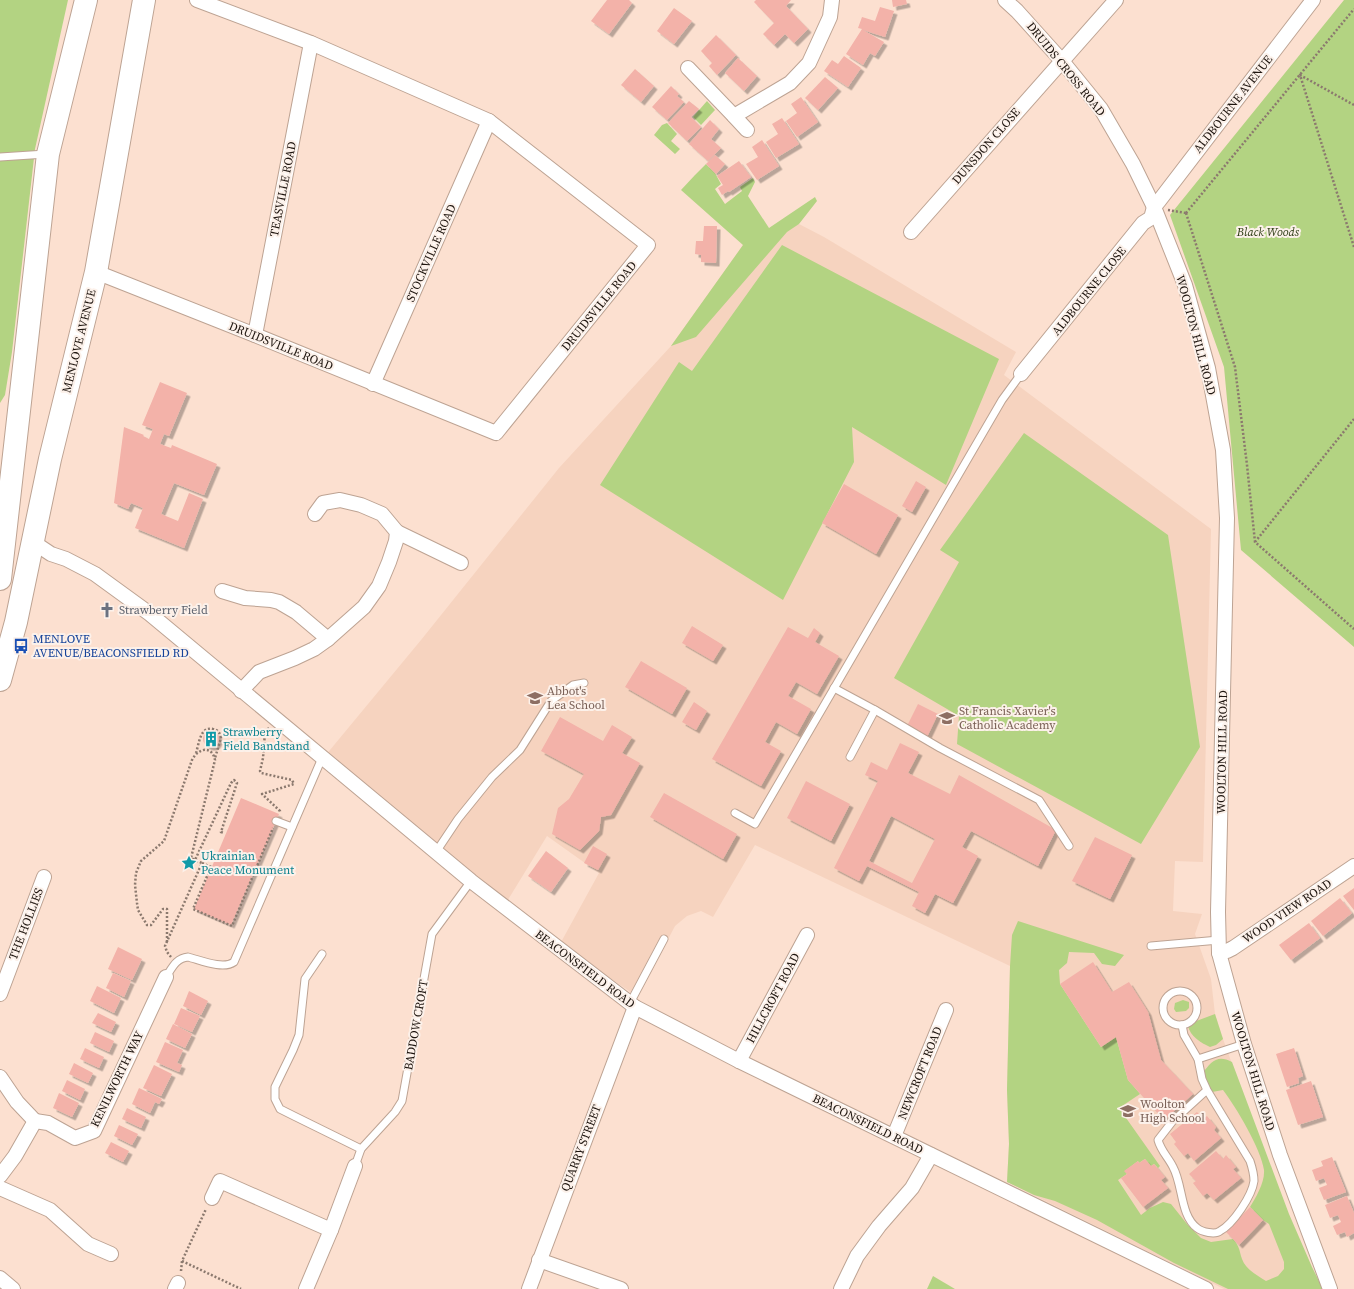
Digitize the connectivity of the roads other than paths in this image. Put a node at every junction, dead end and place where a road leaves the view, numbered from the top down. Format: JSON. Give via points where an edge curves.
{"nodes":[{"id":1,"x":86,"y":0,"type":"edge"},
{"id":2,"x":144,"y":0,"type":"edge"},
{"id":3,"x":197,"y":0,"type":"edge"},
{"id":4,"x":832,"y":0,"type":"edge"},
{"id":5,"x":1005,"y":0,"type":"edge"},
{"id":6,"x":1116,"y":0,"type":"edge"},
{"id":7,"x":1313,"y":0,"type":"edge"},
{"id":8,"x":311,"y":43,"type":"junction"},
{"id":9,"x":1062,"y":61,"type":"junction"},
{"id":10,"x":688,"y":68,"type":"dead end"},
{"id":11,"x":734,"y":116,"type":"junction"},
{"id":12,"x":489,"y":121,"type":"junction"},
{"id":13,"x":747,"y":130,"type":"dead end"},
{"id":14,"x":48,"y":154,"type":"junction"},
{"id":15,"x":0,"y":157,"type":"edge"},
{"id":16,"x":1154,"y":207,"type":"junction"},
{"id":17,"x":911,"y":232,"type":"dead end"},
{"id":18,"x":96,"y":272,"type":"junction"},
{"id":19,"x":255,"y":335,"type":"junction"},
{"id":20,"x":1021,"y":374,"type":"joint"},
{"id":21,"x":373,"y":384,"type":"junction"},
{"id":22,"x":50,"y":459,"type":"junction"},
{"id":23,"x":5,"y":491,"type":"edge"},
{"id":24,"x":315,"y":514,"type":"dead end"},
{"id":25,"x":397,"y":532,"type":"junction"},
{"id":26,"x":33,"y":542,"type":"junction"},
{"id":27,"x":461,"y":563,"type":"dead end"},
{"id":28,"x":0,"y":579,"type":"edge"},
{"id":29,"x":222,"y":591,"type":"dead end"},
{"id":30,"x":328,"y":639,"type":"junction"},
{"id":31,"x":0,"y":680,"type":"edge"},
{"id":32,"x":584,"y":683,"type":"dead end"},
{"id":33,"x":834,"y":688,"type":"junction"},
{"id":34,"x":241,"y":691,"type":"junction"},
{"id":35,"x":875,"y":710,"type":"junction"},
{"id":36,"x":850,"y":757,"type":"dead end"},
{"id":37,"x":322,"y":758,"type":"junction"},
{"id":38,"x":735,"y":813,"type":"dead end"},
{"id":39,"x":276,"y":821,"type":"road end"},
{"id":40,"x":292,"y":827,"type":"junction"},
{"id":41,"x":1069,"y":846,"type":"dead end"},
{"id":42,"x":436,"y":852,"type":"junction"},
{"id":43,"x":1354,"y":866,"type":"edge"},
{"id":44,"x":44,"y":877,"type":"dead end"},
{"id":45,"x":471,"y":881,"type":"junction"},
{"id":46,"x":807,"y":934,"type":"dead end"},
{"id":47,"x":664,"y":939,"type":"dead end"},
{"id":48,"x":1151,"y":946,"type":"dead end"},
{"id":49,"x":1219,"y":947,"type":"junction"},
{"id":50,"x":322,"y":954,"type":"dead end"},
{"id":51,"x":166,"y":977,"type":"joint"},
{"id":52,"x":0,"y":994,"type":"edge"},
{"id":53,"x":632,"y":1005,"type":"junction"},
{"id":54,"x":946,"y":1010,"type":"dead end"},
{"id":55,"x":1182,"y":1025,"type":"junction"},
{"id":56,"x":1244,"y":1044,"type":"junction"},
{"id":57,"x":1198,"y":1059,"type":"junction"},
{"id":58,"x":739,"y":1061,"type":"junction"},
{"id":59,"x":0,"y":1077,"type":"edge"},
{"id":60,"x":1207,"y":1090,"type":"junction"},
{"id":61,"x":35,"y":1121,"type":"junction"},
{"id":62,"x":894,"y":1136,"type":"junction"},
{"id":63,"x":361,"y":1149,"type":"junction"},
{"id":64,"x":931,"y":1155,"type":"junction"},
{"id":65,"x":355,"y":1166,"type":"joint"},
{"id":66,"x":0,"y":1176,"type":"edge"},
{"id":67,"x":0,"y":1188,"type":"edge"},
{"id":68,"x":212,"y":1198,"type":"road end"},
{"id":69,"x":332,"y":1230,"type":"junction"},
{"id":70,"x":111,"y":1254,"type":"dead end"},
{"id":71,"x":539,"y":1260,"type":"junction"},
{"id":72,"x":0,"y":1278,"type":"edge"},
{"id":73,"x":13,"y":1289,"type":"edge"},
{"id":74,"x":306,"y":1289,"type":"edge"},
{"id":75,"x":529,"y":1289,"type":"edge"},
{"id":76,"x":621,"y":1289,"type":"edge"},
{"id":77,"x":841,"y":1289,"type":"edge"},
{"id":78,"x":1206,"y":1289,"type":"edge"},
{"id":79,"x":1330,"y":1289,"type":"edge"}],
"edges":[{"from":1,"to":14,"type":"highway"},
{"from":2,"to":18,"type":"highway","name":"MENLOVE AVENUE"},
{"from":3,"to":8,"type":"street","name":"DRUIDSVILLE ROAD"},
{"from":4,"to":11,"type":"street","via":[[830,17],[809,62],[790,83]]},
{"from":5,"to":9,"type":"street","name":"DRUIDS CROSS ROAD"},
{"from":6,"to":9,"type":"street","name":"DUNSDON CLOSE"},
{"from":7,"to":16,"type":"street","name":"ALDBOURNE AVENUE"},
{"from":8,"to":12,"type":"street","name":"DRUIDSVILLE ROAD"},
{"from":8,"to":19,"type":"street","name":"TEASVILLE ROAD"},
{"from":9,"to":16,"type":"street","name":"DRUIDS CROSS ROAD","via":[[1101,109]]},
{"from":9,"to":17,"type":"street","name":"DUNSDON CLOSE"},
{"from":10,"to":11,"type":"street"},
{"from":11,"to":13,"type":"street"},
{"from":12,"to":21,"type":"street","name":"STOCKVILLE ROAD"},
{"from":12,"to":21,"type":"street","name":"DRUIDSVILLE ROAD","via":[[648,245],[496,433]]},
{"from":14,"to":15,"type":"lane"},
{"from":14,"to":23,"type":"highway"},
{"from":16,"to":20,"type":"street","name":"ALDBOURNE CLOSE","via":[[1151,218],[1143,223]]},
{"from":16,"to":49,"type":"street","name":"WOOLTON HILL ROAD","via":[[1185,285],[1208,368],[1223,450],[1227,518]]},
{"from":18,"to":19,"type":"street","name":"DRUIDSVILLE ROAD"},
{"from":18,"to":22,"type":"highway","name":"MENLOVE AVENUE"},
{"from":19,"to":21,"type":"street","name":"DRUIDSVILLE ROAD"},
{"from":20,"to":33,"type":"lane","via":[[1002,400]]},
{"from":22,"to":23,"type":"highway","via":[[26,486]]},
{"from":22,"to":26,"type":"highway","name":"MENLOVE AVENUE"},
{"from":23,"to":26,"type":"highway","via":[[25,503],[32,519]]},
{"from":23,"to":28,"type":"highway"},
{"from":24,"to":25,"type":"street","via":[[324,503],[340,500],[362,505],[382,514]]},
{"from":25,"to":27,"type":"street"},
{"from":25,"to":30,"type":"street","via":[[379,586],[364,607]]},
{"from":26,"to":28,"type":"highway","via":[[19,549],[6,565]]},
{"from":26,"to":31,"type":"highway","name":"MENLOVE AVENUE","via":[[16,622]]},
{"from":26,"to":34,"type":"street","name":"BEACONSFIELD ROAD","via":[[51,554],[95,574],[150,614]]},
{"from":29,"to":30,"type":"street","via":[[245,598],[271,600],[283,604]]},
{"from":30,"to":34,"type":"street","via":[[295,658],[259,672]]},
{"from":32,"to":42,"type":"lane","via":[[573,685],[551,701],[520,750],[492,777],[458,819]]},
{"from":33,"to":35,"type":"lane"},
{"from":33,"to":38,"type":"lane","via":[[755,824]]},
{"from":34,"to":37,"type":"street","name":"BEACONSFIELD ROAD"},
{"from":35,"to":36,"type":"lane"},
{"from":35,"to":41,"type":"lane","via":[[940,748],[1039,800]]},
{"from":37,"to":40,"type":"lane"},
{"from":37,"to":42,"type":"street","name":"BEACONSFIELD ROAD"},
{"from":39,"to":40,"type":"lane"},
{"from":40,"to":51,"type":"lane","via":[[234,962],[225,966],[184,957],[177,961]]},
{"from":42,"to":45,"type":"street","name":"BEACONSFIELD ROAD"},
{"from":43,"to":49,"type":"street","name":"WOOD VIEW ROAD","via":[[1227,952]]},
{"from":44,"to":52,"type":"street","name":"THE HOLLIES"},
{"from":45,"to":53,"type":"street","name":"BEACONSFIELD ROAD"},
{"from":45,"to":63,"type":"lane","name":"BADDOW CROFT","via":[[432,934],[402,1101]]},
{"from":46,"to":58,"type":"street","name":"HILLCROFT ROAD"},
{"from":47,"to":53,"type":"lane"},
{"from":48,"to":49,"type":"lane"},
{"from":49,"to":56,"type":"street","name":"WOOLTON HILL ROAD"},
{"from":50,"to":63,"type":"lane","via":[[305,979],[299,1035],[275,1087],[275,1099],[280,1109]]},
{"from":51,"to":61,"type":"street","name":"KENILWORTH WAY","via":[[94,1131],[75,1138],[48,1123]]},
{"from":53,"to":58,"type":"street","name":"BEACONSFIELD ROAD"},
{"from":53,"to":71,"type":"street","name":"QUARRY STREET"},
{"from":54,"to":62,"type":"street","name":"NEWCROFT ROAD"},
{"from":55,"to":55,"type":"lane","via":[[1171,1022],[1164,1014],[1163,1008],[1167,998],[1181,991],[1191,996],[1197,1011],[1192,1020]]},
{"from":55,"to":57,"type":"lane","via":[[1184,1035]]},
{"from":56,"to":57,"type":"lane"},
{"from":56,"to":79,"type":"street","name":"WOOLTON HILL ROAD","via":[[1280,1155]]},
{"from":57,"to":60,"type":"lane"},
{"from":58,"to":62,"type":"street","name":"BEACONSFIELD ROAD"},
{"from":59,"to":61,"type":"street","via":[[17,1102]]},
{"from":60,"to":60,"type":"lane","via":[[1250,1160],[1254,1181],[1248,1197],[1229,1223],[1219,1232],[1210,1233],[1198,1229],[1190,1221],[1177,1176],[1158,1140],[1172,1122]]},
{"from":61,"to":66,"type":"street"},
{"from":62,"to":64,"type":"street","name":"BEACONSFIELD ROAD"},
{"from":63,"to":65,"type":"lane","name":"BADDOW CROFT"},
{"from":64,"to":77,"type":"street","via":[[912,1188],[857,1256]]},
{"from":64,"to":78,"type":"street","name":"BEACONSFIELD ROAD"},
{"from":65,"to":69,"type":"street"},
{"from":67,"to":70,"type":"street","via":[[50,1210],[88,1244]]},
{"from":68,"to":69,"type":"street","via":[[220,1181]]},
{"from":69,"to":74,"type":"street"},
{"from":71,"to":75,"type":"street","name":"QUARRY STREET"},
{"from":71,"to":76,"type":"street"},
{"from":72,"to":73,"type":"street"}]}
